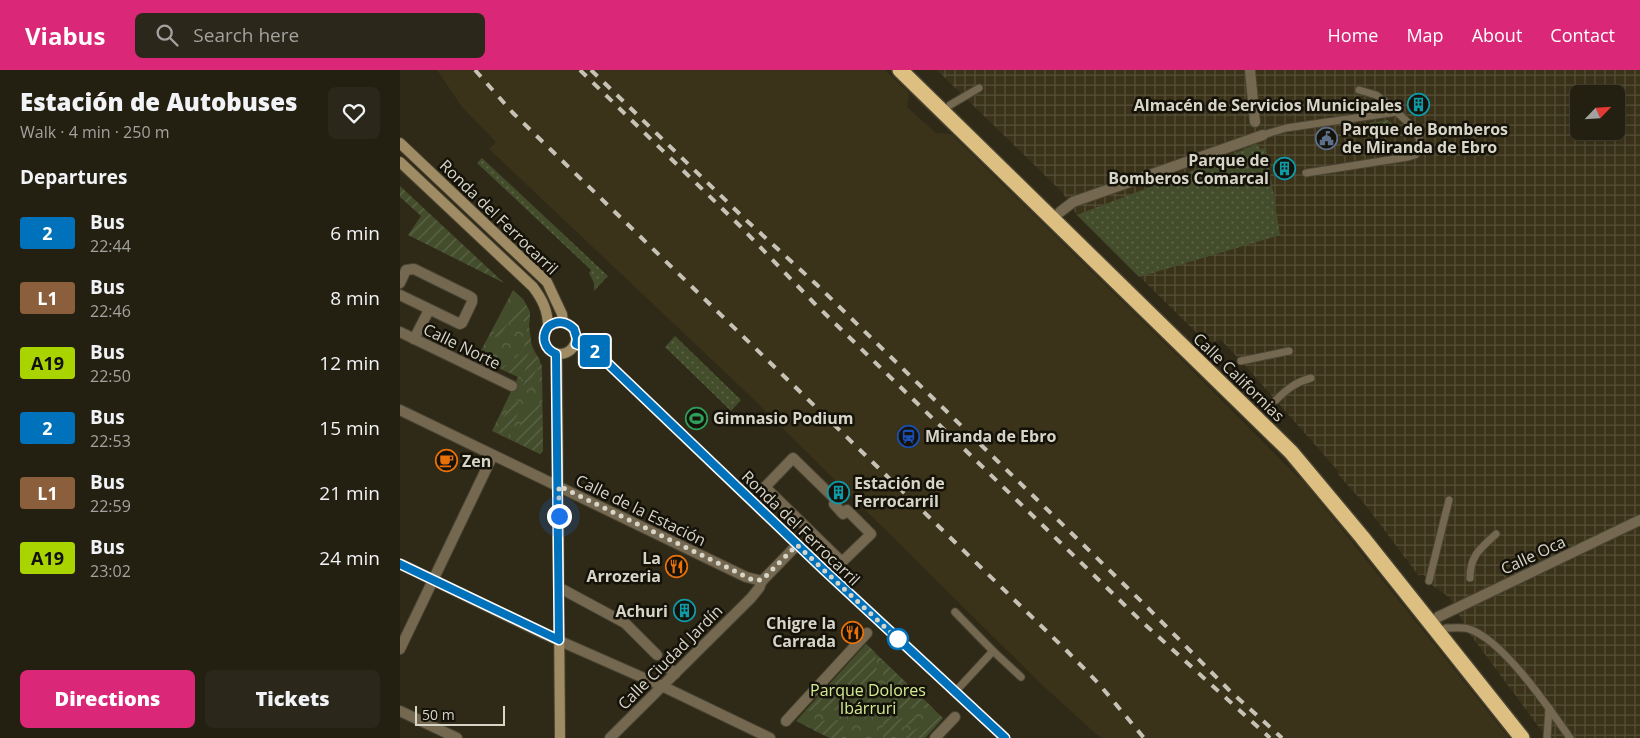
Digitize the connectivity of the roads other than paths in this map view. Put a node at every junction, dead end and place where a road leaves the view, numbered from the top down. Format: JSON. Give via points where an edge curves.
{"nodes":[{"id":1,"x":900,"y":70,"type":"edge"},
{"id":2,"x":915,"y":70,"type":"edge"},
{"id":3,"x":1250,"y":70,"type":"edge"},
{"id":4,"x":979,"y":88,"type":"dead end"},
{"id":5,"x":1359,"y":90,"type":"dead end"},
{"id":6,"x":950,"y":105,"type":"junction"},
{"id":7,"x":1397,"y":112,"type":"junction"},
{"id":8,"x":1255,"y":122,"type":"dead end"},
{"id":9,"x":1263,"y":135,"type":"joint"},
{"id":10,"x":400,"y":143,"type":"edge"},
{"id":11,"x":400,"y":162,"type":"edge"},
{"id":12,"x":1306,"y":173,"type":"dead end"},
{"id":13,"x":1057,"y":216,"type":"junction"},
{"id":14,"x":400,"y":283,"type":"edge"},
{"id":15,"x":400,"y":295,"type":"edge"},
{"id":16,"x":429,"y":310,"type":"junction"},
{"id":17,"x":563,"y":322,"type":"junction"},
{"id":18,"x":548,"y":327,"type":"junction"},
{"id":19,"x":400,"y":332,"type":"edge"},
{"id":20,"x":414,"y":339,"type":"junction"},
{"id":21,"x":576,"y":344,"type":"junction"},
{"id":22,"x":1289,"y":351,"type":"dead end"},
{"id":23,"x":556,"y":354,"type":"junction"},
{"id":24,"x":1241,"y":361,"type":"dead end"},
{"id":25,"x":1311,"y":378,"type":"dead end"},
{"id":26,"x":512,"y":386,"type":"dead end"},
{"id":27,"x":1276,"y":400,"type":"dead end"},
{"id":28,"x":400,"y":410,"type":"edge"},
{"id":29,"x":493,"y":455,"type":"junction"},
{"id":30,"x":793,"y":458,"type":"joint"},
{"id":31,"x":559,"y":486,"type":"junction"},
{"id":32,"x":1449,"y":500,"type":"dead end"},
{"id":33,"x":1640,"y":520,"type":"edge"},
{"id":34,"x":1496,"y":534,"type":"dead end"},
{"id":35,"x":797,"y":545,"type":"junction"},
{"id":36,"x":400,"y":564,"type":"edge"},
{"id":37,"x":1470,"y":578,"type":"dead end"},
{"id":38,"x":432,"y":580,"type":"junction"},
{"id":39,"x":762,"y":580,"type":"junction"},
{"id":40,"x":1429,"y":581,"type":"dead end"},
{"id":41,"x":560,"y":588,"type":"junction"},
{"id":42,"x":955,"y":612,"type":"dead end"},
{"id":43,"x":1442,"y":622,"type":"junction"},
{"id":44,"x":867,"y":633,"type":"dead end"},
{"id":45,"x":559,"y":640,"type":"junction"},
{"id":46,"x":400,"y":649,"type":"edge"},
{"id":47,"x":994,"y":651,"type":"junction"},
{"id":48,"x":657,"y":655,"type":"dead end"},
{"id":49,"x":666,"y":665,"type":"dead end"},
{"id":50,"x":675,"y":674,"type":"junction"},
{"id":51,"x":1021,"y":677,"type":"dead end"},
{"id":52,"x":662,"y":686,"type":"junction"},
{"id":53,"x":956,"y":692,"type":"junction"},
{"id":54,"x":1548,"y":708,"type":"junction"},
{"id":55,"x":400,"y":711,"type":"edge"},
{"id":56,"x":955,"y":717,"type":"dead end"},
{"id":57,"x":786,"y":721,"type":"dead end"},
{"id":58,"x":457,"y":738,"type":"edge"},
{"id":59,"x":560,"y":738,"type":"edge"},
{"id":60,"x":610,"y":738,"type":"edge"},
{"id":61,"x":770,"y":738,"type":"edge"},
{"id":62,"x":935,"y":738,"type":"edge"},
{"id":63,"x":1005,"y":738,"type":"edge"},
{"id":64,"x":1522,"y":738,"type":"edge"},
{"id":65,"x":1534,"y":738,"type":"edge"},
{"id":66,"x":1547,"y":738,"type":"edge"},
{"id":67,"x":1570,"y":738,"type":"edge"}],
"edges":[{"from":1,"to":13,"type":"highway","name":"Calle Californias"},
{"from":2,"to":6,"type":"highway","name":"Calle Californias"},
{"from":3,"to":8,"type":"street"},
{"from":4,"to":6,"type":"lane"},
{"from":5,"to":7,"type":"lane","via":[[1376,95]]},
{"from":6,"to":13,"type":"highway","name":"Calle Californias"},
{"from":7,"to":9,"type":"lane","via":[[1286,128]]},
{"from":7,"to":12,"type":"lane","via":[[1419,137],[1420,151],[1415,155]]},
{"from":9,"to":13,"type":"street","via":[[1074,202]]},
{"from":10,"to":17,"type":"main road","name":"Ronda del Ferrocarril","via":[[546,282]]},
{"from":11,"to":18,"type":"main road","name":"Ronda del Ferrocarril","via":[[533,287],[543,301]]},
{"from":13,"to":43,"type":"highway","name":"Calle Californias","via":[[1298,446]]},
{"from":13,"to":64,"type":"highway","name":"Calle Californias","via":[[1291,452]]},
{"from":14,"to":16,"type":"street","via":[[406,270],[414,269],[472,298],[460,324]]},
{"from":15,"to":16,"type":"street"},
{"from":16,"to":20,"type":"street"},
{"from":17,"to":18,"type":"main road"},
{"from":17,"to":21,"type":"main road","via":[[574,329]]},
{"from":18,"to":23,"type":"main road","via":[[545,343]]},
{"from":19,"to":20,"type":"street","name":"Calle Norte"},
{"from":20,"to":26,"type":"street","name":"Calle Norte"},
{"from":21,"to":23,"type":"main road","via":[[566,353]]},
{"from":21,"to":35,"type":"street","name":"Ronda del Ferrocarril","via":[[596,352]]},
{"from":22,"to":24,"type":"lane"},
{"from":23,"to":31,"type":"main road"},
{"from":25,"to":27,"type":"lane","via":[[1291,386]]},
{"from":28,"to":29,"type":"street","name":"Calle de la Estación"},
{"from":29,"to":31,"type":"street","name":"Calle de la Estación"},
{"from":29,"to":38,"type":"street"},
{"from":30,"to":30,"type":"street","via":[[837,501],[834,504],[843,514],[847,510],[870,534],[842,562],[764,487]]},
{"from":31,"to":39,"type":"street","name":"Calle de la Estación","via":[[746,577]]},
{"from":31,"to":41,"type":"main road"},
{"from":32,"to":40,"type":"lane"},
{"from":33,"to":43,"type":"street","name":"Calle Oca"},
{"from":34,"to":37,"type":"lane","via":[[1474,555]]},
{"from":35,"to":39,"type":"street"},
{"from":35,"to":53,"type":"street","name":"Ronda del Ferrocarril"},
{"from":36,"to":38,"type":"street"},
{"from":38,"to":45,"type":"street"},
{"from":38,"to":46,"type":"street"},
{"from":39,"to":50,"type":"street","name":"Calle Ciudad Jardín","via":[[751,598]]},
{"from":41,"to":45,"type":"main road"},
{"from":41,"to":48,"type":"street","via":[[625,623]]},
{"from":42,"to":47,"type":"lane"},
{"from":43,"to":54,"type":"lane","via":[[1468,629],[1489,640]]},
{"from":43,"to":65,"type":"highway","name":"Calle Californias"},
{"from":44,"to":57,"type":"street"},
{"from":45,"to":52,"type":"street"},
{"from":45,"to":59,"type":"main road"},
{"from":47,"to":51,"type":"lane"},
{"from":47,"to":53,"type":"lane"},
{"from":49,"to":50,"type":"street"},
{"from":50,"to":52,"type":"street","name":"Calle Ciudad Jardín"},
{"from":52,"to":60,"type":"street","name":"Calle Ciudad Jardín"},
{"from":52,"to":61,"type":"street"},
{"from":53,"to":63,"type":"street","name":"Ronda del Ferrocarril"},
{"from":54,"to":66,"type":"lane"},
{"from":54,"to":67,"type":"lane"},
{"from":55,"to":58,"type":"street"},
{"from":56,"to":62,"type":"street"}]}
